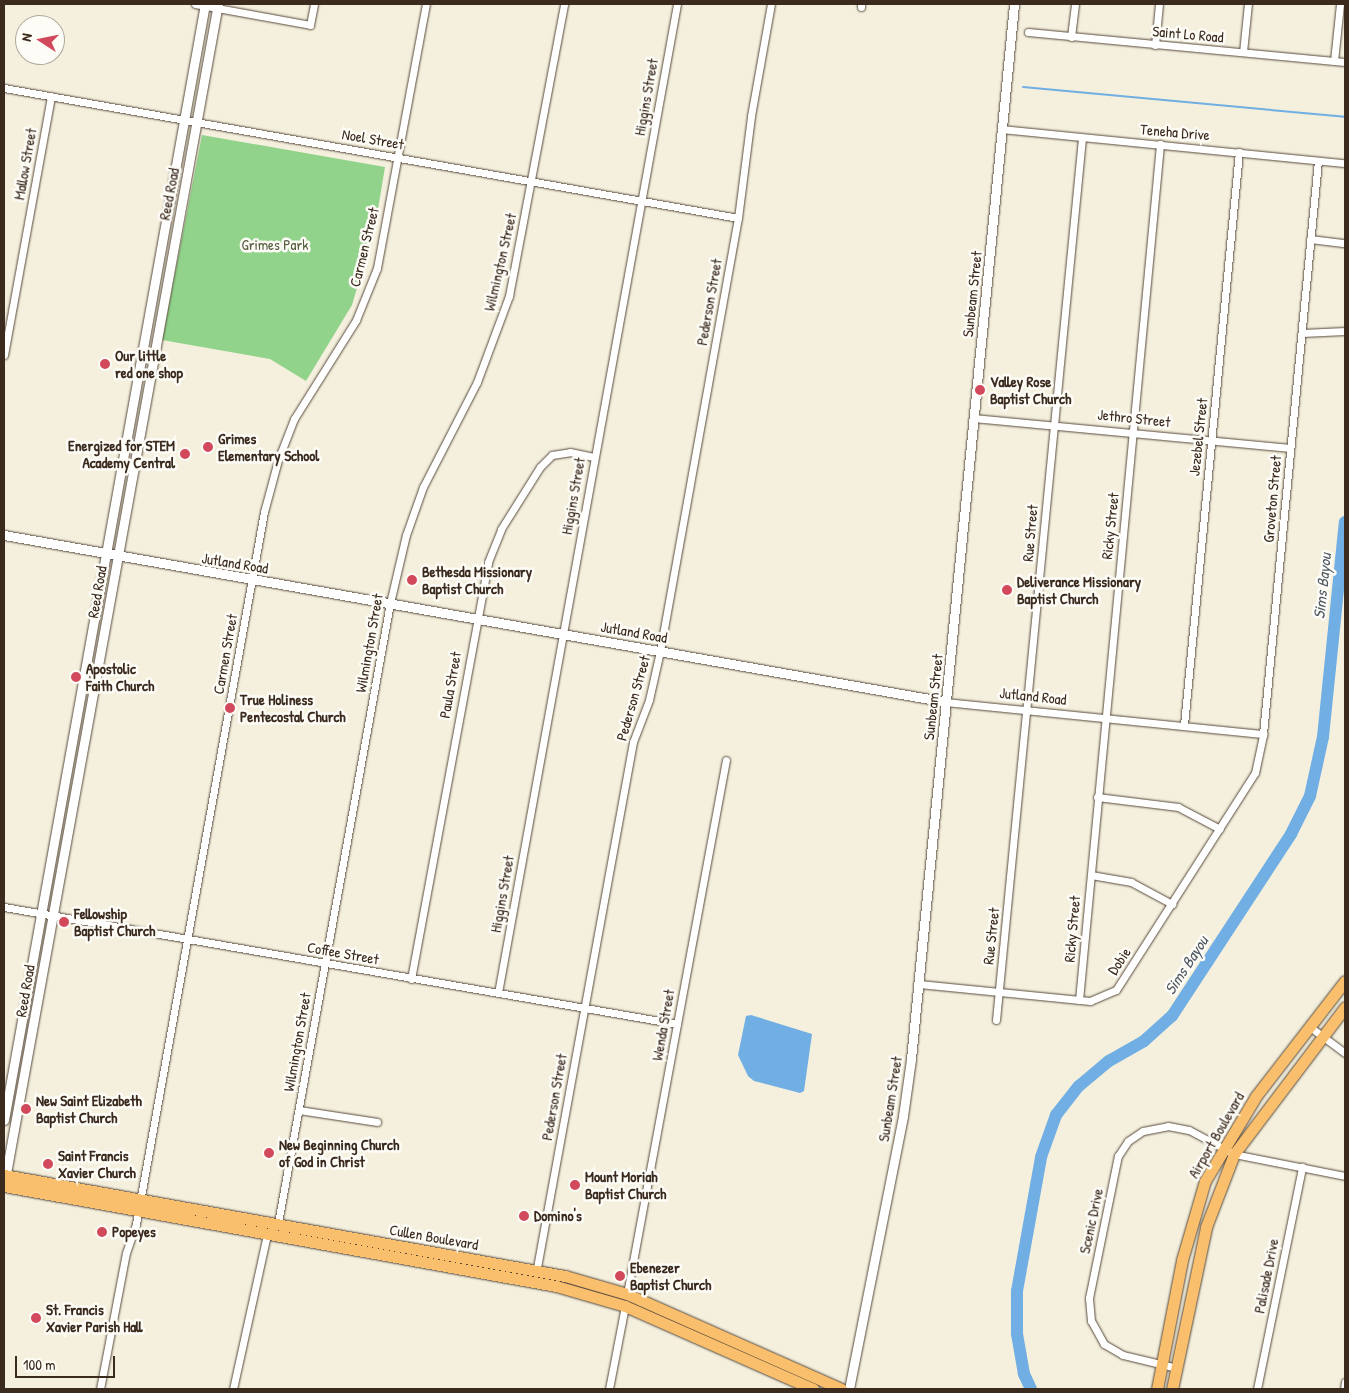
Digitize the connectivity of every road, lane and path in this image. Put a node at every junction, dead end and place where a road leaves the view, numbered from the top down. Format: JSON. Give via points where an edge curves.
{"nodes":[{"id":1,"x":201,"y":4,"type":"edge"},
{"id":2,"x":314,"y":4,"type":"edge"},
{"id":3,"x":426,"y":4,"type":"edge"},
{"id":4,"x":564,"y":4,"type":"edge"},
{"id":5,"x":677,"y":4,"type":"edge"},
{"id":6,"x":771,"y":4,"type":"edge"},
{"id":7,"x":1014,"y":4,"type":"edge"},
{"id":8,"x":1074,"y":4,"type":"edge"},
{"id":9,"x":1159,"y":4,"type":"edge"},
{"id":10,"x":1248,"y":4,"type":"edge"},
{"id":11,"x":1340,"y":4,"type":"edge"},
{"id":12,"x":217,"y":6,"type":"edge"},
{"id":13,"x":1028,"y":32,"type":"dead end"},
{"id":14,"x":1071,"y":36,"type":"junction"},
{"id":15,"x":1155,"y":45,"type":"junction"},
{"id":16,"x":1243,"y":52,"type":"junction"},
{"id":17,"x":1334,"y":61,"type":"junction"},
{"id":18,"x":1345,"y":62,"type":"edge"},
{"id":19,"x":4,"y":88,"type":"edge"},
{"id":20,"x":51,"y":96,"type":"junction"},
{"id":21,"x":184,"y":120,"type":"junction"},
{"id":22,"x":196,"y":122,"type":"junction"},
{"id":23,"x":1002,"y":129,"type":"junction"},
{"id":24,"x":1082,"y":138,"type":"junction"},
{"id":25,"x":1160,"y":144,"type":"junction"},
{"id":26,"x":1239,"y":152,"type":"junction"},
{"id":27,"x":398,"y":158,"type":"junction"},
{"id":28,"x":1318,"y":160,"type":"junction"},
{"id":29,"x":1345,"y":163,"type":"edge"},
{"id":30,"x":532,"y":181,"type":"junction"},
{"id":31,"x":641,"y":201,"type":"junction"},
{"id":32,"x":738,"y":218,"type":"junction"},
{"id":33,"x":165,"y":228,"type":"junction"},
{"id":34,"x":176,"y":230,"type":"junction"},
{"id":35,"x":1310,"y":238,"type":"junction"},
{"id":36,"x":1345,"y":242,"type":"edge"},
{"id":37,"x":1345,"y":331,"type":"edge"},
{"id":38,"x":1302,"y":333,"type":"junction"},
{"id":39,"x":142,"y":353,"type":"junction"},
{"id":40,"x":4,"y":355,"type":"edge"},
{"id":41,"x":154,"y":356,"type":"junction"},
{"id":42,"x":974,"y":418,"type":"junction"},
{"id":43,"x":1056,"y":424,"type":"junction"},
{"id":44,"x":1133,"y":432,"type":"junction"},
{"id":45,"x":1211,"y":440,"type":"junction"},
{"id":46,"x":126,"y":441,"type":"junction"},
{"id":47,"x":138,"y":443,"type":"junction"},
{"id":48,"x":1290,"y":448,"type":"junction"},
{"id":49,"x":593,"y":457,"type":"junction"},
{"id":50,"x":4,"y":535,"type":"edge"},
{"id":51,"x":105,"y":554,"type":"junction"},
{"id":52,"x":118,"y":556,"type":"junction"},
{"id":53,"x":252,"y":580,"type":"junction"},
{"id":54,"x":390,"y":603,"type":"junction"},
{"id":55,"x":476,"y":619,"type":"junction"},
{"id":56,"x":563,"y":633,"type":"junction"},
{"id":57,"x":660,"y":651,"type":"junction"},
{"id":58,"x":86,"y":660,"type":"junction"},
{"id":59,"x":99,"y":662,"type":"junction"},
{"id":60,"x":946,"y":702,"type":"junction"},
{"id":61,"x":1027,"y":709,"type":"junction"},
{"id":62,"x":1104,"y":718,"type":"junction"},
{"id":63,"x":1184,"y":725,"type":"junction"},
{"id":64,"x":1263,"y":734,"type":"junction"},
{"id":65,"x":726,"y":760,"type":"dead end"},
{"id":66,"x":66,"y":776,"type":"junction"},
{"id":67,"x":78,"y":779,"type":"junction"},
{"id":68,"x":1097,"y":797,"type":"junction"},
{"id":69,"x":1220,"y":829,"type":"junction"},
{"id":70,"x":1090,"y":875,"type":"junction"},
{"id":71,"x":1172,"y":904,"type":"junction"},
{"id":72,"x":4,"y":907,"type":"edge"},
{"id":73,"x":41,"y":914,"type":"junction"},
{"id":74,"x":52,"y":916,"type":"junction"},
{"id":75,"x":187,"y":940,"type":"junction"},
{"id":76,"x":325,"y":963,"type":"junction"},
{"id":77,"x":411,"y":979,"type":"junction"},
{"id":78,"x":1345,"y":981,"type":"edge"},
{"id":79,"x":919,"y":984,"type":"junction"},
{"id":80,"x":1000,"y":992,"type":"junction"},
{"id":81,"x":498,"y":993,"type":"junction"},
{"id":82,"x":1079,"y":1000,"type":"junction"},
{"id":83,"x":1345,"y":1007,"type":"edge"},
{"id":84,"x":584,"y":1008,"type":"junction"},
{"id":85,"x":996,"y":1020,"type":"dead end"},
{"id":86,"x":677,"y":1024,"type":"junction"},
{"id":87,"x":1310,"y":1028,"type":"junction"},
{"id":88,"x":1322,"y":1037,"type":"junction"},
{"id":89,"x":1345,"y":1053,"type":"edge"},
{"id":90,"x":13,"y":1068,"type":"junction"},
{"id":91,"x":24,"y":1070,"type":"junction"},
{"id":92,"x":299,"y":1110,"type":"junction"},
{"id":93,"x":4,"y":1120,"type":"edge"},
{"id":94,"x":376,"y":1122,"type":"dead end"},
{"id":95,"x":1222,"y":1148,"type":"junction"},
{"id":96,"x":1234,"y":1154,"type":"junction"},
{"id":97,"x":1302,"y":1167,"type":"junction"},
{"id":98,"x":1345,"y":1176,"type":"edge"},
{"id":99,"x":4,"y":1181,"type":"edge"},
{"id":100,"x":140,"y":1205,"type":"junction"},
{"id":101,"x":278,"y":1223,"type":"junction"},
{"id":102,"x":267,"y":1234,"type":"junction"},
{"id":103,"x":371,"y":1246,"type":"junction"},
{"id":104,"x":451,"y":1255,"type":"junction"},
{"id":105,"x":1182,"y":1260,"type":"junction"},
{"id":106,"x":1198,"y":1264,"type":"junction"},
{"id":107,"x":456,"y":1266,"type":"junction"},
{"id":108,"x":536,"y":1275,"type":"junction"},
{"id":109,"x":627,"y":1294,"type":"junction"},
{"id":110,"x":625,"y":1306,"type":"junction"},
{"id":111,"x":680,"y":1330,"type":"junction"},
{"id":112,"x":720,"y":1336,"type":"junction"},
{"id":113,"x":1162,"y":1364,"type":"junction"},
{"id":114,"x":1176,"y":1368,"type":"junction"},
{"id":115,"x":780,"y":1369,"type":"junction"},
{"id":116,"x":1345,"y":1382,"type":"edge"},
{"id":117,"x":100,"y":1389,"type":"edge"},
{"id":118,"x":233,"y":1389,"type":"edge"},
{"id":119,"x":609,"y":1389,"type":"edge"},
{"id":120,"x":813,"y":1389,"type":"edge"},
{"id":121,"x":841,"y":1389,"type":"edge"},
{"id":122,"x":849,"y":1389,"type":"edge"},
{"id":123,"x":1157,"y":1389,"type":"edge"},
{"id":124,"x":1172,"y":1389,"type":"edge"},
{"id":125,"x":1257,"y":1389,"type":"edge"},
{"id":126,"x":1344,"y":1389,"type":"edge"}],
"edges":[{"from":1,"to":12,"type":"street"},
{"from":1,"to":21,"type":"street","name":"Reed Road"},
{"from":2,"to":12,"type":"street","via":[[310,26]]},
{"from":3,"to":27,"type":"street","name":"Carmen Street"},
{"from":4,"to":30,"type":"street","name":"Wilmington Street"},
{"from":5,"to":31,"type":"street","name":"Higgins Street"},
{"from":6,"to":32,"type":"street","name":"Pederson Street","via":[[751,116]]},
{"from":7,"to":23,"type":"street","name":"Sunbeam Street"},
{"from":8,"to":14,"type":"street"},
{"from":9,"to":15,"type":"street"},
{"from":10,"to":16,"type":"street"},
{"from":11,"to":17,"type":"street"},
{"from":12,"to":22,"type":"street","name":"Reed Road"},
{"from":13,"to":14,"type":"street","name":"Saint Lo Road"},
{"from":14,"to":15,"type":"street","name":"Saint Lo Road"},
{"from":15,"to":16,"type":"street","name":"Saint Lo Road"},
{"from":16,"to":17,"type":"street","name":"Saint Lo Road"},
{"from":17,"to":18,"type":"street","name":"Saint Lo Road"},
{"from":19,"to":20,"type":"street","name":"Noel Street"},
{"from":20,"to":21,"type":"street","name":"Noel Street"},
{"from":20,"to":40,"type":"street","name":"Mallow Street"},
{"from":21,"to":22,"type":"street","name":"Noel Street"},
{"from":21,"to":33,"type":"street","name":"Reed Road"},
{"from":22,"to":27,"type":"street","name":"Noel Street"},
{"from":22,"to":34,"type":"street","name":"Reed Road"},
{"from":23,"to":24,"type":"street","name":"Teneha Drive"},
{"from":23,"to":42,"type":"street","name":"Sunbeam Street"},
{"from":24,"to":25,"type":"street","name":"Teneha Drive"},
{"from":24,"to":43,"type":"street","name":"Rue Street"},
{"from":25,"to":26,"type":"street","name":"Teneha Drive"},
{"from":25,"to":44,"type":"street","name":"Ricky Street"},
{"from":26,"to":28,"type":"street","name":"Teneha Drive"},
{"from":26,"to":45,"type":"street","name":"Jezebel Street"},
{"from":27,"to":30,"type":"street","name":"Noel Street"},
{"from":27,"to":53,"type":"street","name":"Carmen Street","via":[[377,268],[356,320],[306,398],[286,438],[264,512]]},
{"from":28,"to":29,"type":"street","name":"Teneha Drive"},
{"from":28,"to":35,"type":"street","name":"Groveton Street"},
{"from":30,"to":31,"type":"street","name":"Noel Street"},
{"from":30,"to":54,"type":"street","name":"Wilmington Street","via":[[509,296],[477,382],[423,487],[406,535]]},
{"from":31,"to":32,"type":"street","name":"Noel Street"},
{"from":31,"to":49,"type":"street","name":"Higgins Street"},
{"from":32,"to":57,"type":"street","name":"Pederson Street"},
{"from":33,"to":34,"type":"street"},
{"from":33,"to":39,"type":"street","name":"Reed Road"},
{"from":34,"to":41,"type":"street","name":"Reed Road"},
{"from":35,"to":36,"type":"street"},
{"from":35,"to":38,"type":"street","name":"Groveton Street"},
{"from":37,"to":38,"type":"street"},
{"from":38,"to":48,"type":"street","name":"Groveton Street"},
{"from":39,"to":41,"type":"street"},
{"from":39,"to":46,"type":"street","name":"Reed Road"},
{"from":41,"to":47,"type":"street","name":"Reed Road"},
{"from":42,"to":43,"type":"street","name":"Jethro Street"},
{"from":42,"to":60,"type":"street","name":"Sunbeam Street"},
{"from":43,"to":44,"type":"street","name":"Jethro Street"},
{"from":43,"to":61,"type":"street","name":"Rue Street"},
{"from":44,"to":45,"type":"street","name":"Jethro Street"},
{"from":44,"to":62,"type":"street","name":"Ricky Street"},
{"from":45,"to":48,"type":"street","name":"Jethro Street"},
{"from":45,"to":63,"type":"street","name":"Jezebel Street"},
{"from":46,"to":47,"type":"street"},
{"from":46,"to":51,"type":"street","name":"Reed Road"},
{"from":47,"to":52,"type":"street","name":"Reed Road"},
{"from":48,"to":64,"type":"street","name":"Groveton Street"},
{"from":49,"to":55,"type":"street","name":"Paula Street","via":[[570,452],[552,455],[540,467],[501,529],[488,562]]},
{"from":49,"to":56,"type":"street","name":"Higgins Street"},
{"from":50,"to":51,"type":"street","name":"Jutland Road"},
{"from":51,"to":52,"type":"street","name":"Jutland Road"},
{"from":51,"to":58,"type":"street","name":"Reed Road"},
{"from":52,"to":53,"type":"street","name":"Jutland Road"},
{"from":52,"to":59,"type":"street","name":"Reed Road"},
{"from":53,"to":54,"type":"street","name":"Jutland Road"},
{"from":53,"to":75,"type":"street","name":"Carmen Street"},
{"from":54,"to":55,"type":"street","name":"Jutland Road"},
{"from":54,"to":76,"type":"street","name":"Wilmington Street"},
{"from":55,"to":56,"type":"street","name":"Jutland Road"},
{"from":55,"to":77,"type":"street","name":"Paula Street"},
{"from":56,"to":57,"type":"street","name":"Jutland Road"},
{"from":56,"to":81,"type":"street","name":"Higgins Street"},
{"from":57,"to":60,"type":"street","name":"Jutland Road"},
{"from":57,"to":84,"type":"street","name":"Pederson Street","via":[[649,700],[634,742]]},
{"from":58,"to":59,"type":"street"},
{"from":58,"to":66,"type":"street","name":"Reed Road"},
{"from":59,"to":67,"type":"street","name":"Reed Road"},
{"from":60,"to":61,"type":"street","name":"Jutland Road"},
{"from":60,"to":79,"type":"street","name":"Sunbeam Street"},
{"from":61,"to":62,"type":"street","name":"Jutland Road"},
{"from":61,"to":80,"type":"street","name":"Rue Street"},
{"from":62,"to":63,"type":"street","name":"Jutland Road"},
{"from":62,"to":68,"type":"street","name":"Ricky Street"},
{"from":63,"to":64,"type":"street","name":"Jutland Road"},
{"from":64,"to":69,"type":"street","name":"Groveton Street","via":[[1254,773]]},
{"from":65,"to":86,"type":"street","name":"Wenda Street"},
{"from":66,"to":67,"type":"street"},
{"from":66,"to":73,"type":"street","name":"Reed Road"},
{"from":67,"to":74,"type":"street","name":"Reed Road"},
{"from":68,"to":69,"type":"street","via":[[1178,807]]},
{"from":68,"to":70,"type":"street","name":"Ricky Street"},
{"from":69,"to":71,"type":"street","name":"Dobie"},
{"from":70,"to":71,"type":"street","via":[[1131,882]]},
{"from":70,"to":82,"type":"street","name":"Ricky Street"},
{"from":71,"to":82,"type":"street","name":"Dobie","via":[[1116,990],[1090,1001]]},
{"from":72,"to":73,"type":"street","name":"Coffee Street"},
{"from":73,"to":74,"type":"street","name":"Coffee Street"},
{"from":73,"to":90,"type":"street","name":"Reed Road"},
{"from":74,"to":75,"type":"street","name":"Coffee Street"},
{"from":74,"to":91,"type":"street","name":"Reed Road"},
{"from":75,"to":76,"type":"street","name":"Coffee Street"},
{"from":75,"to":100,"type":"street","name":"Carmen Street"},
{"from":76,"to":77,"type":"street","name":"Coffee Street"},
{"from":76,"to":92,"type":"street","name":"Wilmington Street"},
{"from":77,"to":81,"type":"street","name":"Coffee Street"},
{"from":78,"to":87,"type":"main road","name":"Airport Boulevard"},
{"from":79,"to":80,"type":"street","name":"Dobie"},
{"from":79,"to":122,"type":"street","name":"Sunbeam Street","via":[[903,1116]]},
{"from":80,"to":82,"type":"street","name":"Dobie"},
{"from":80,"to":85,"type":"street","name":"Rue Street"},
{"from":81,"to":84,"type":"street","name":"Coffee Street"},
{"from":83,"to":88,"type":"main road","name":"Airport Boulevard"},
{"from":84,"to":86,"type":"street","name":"Coffee Street"},
{"from":84,"to":108,"type":"street","name":"Pederson Street"},
{"from":86,"to":109,"type":"street","name":"Wenda Street"},
{"from":87,"to":88,"type":"street"},
{"from":87,"to":95,"type":"main road","name":"Airport Boulevard","via":[[1256,1096]]},
{"from":88,"to":89,"type":"street"},
{"from":88,"to":96,"type":"main road","name":"Airport Boulevard"},
{"from":90,"to":91,"type":"street"},
{"from":90,"to":93,"type":"street","name":"Reed Road"},
{"from":91,"to":99,"type":"street","name":"Reed Road"},
{"from":92,"to":94,"type":"street"},
{"from":92,"to":101,"type":"street","name":"Wilmington Street"},
{"from":95,"to":96,"type":"street","name":"Scenic Drive"},
{"from":95,"to":105,"type":"main road","name":"Airport Boulevard","via":[[1197,1201]]},
{"from":95,"to":113,"type":"street","name":"Scenic Drive","via":[[1189,1130],[1168,1126],[1143,1131],[1128,1141],[1118,1156],[1089,1298],[1090,1321],[1104,1344],[1123,1355]]},
{"from":96,"to":97,"type":"street","name":"Scenic Drive"},
{"from":96,"to":106,"type":"main road","name":"Airport Boulevard","via":[[1213,1205]]},
{"from":97,"to":98,"type":"street","name":"Scenic Drive"},
{"from":97,"to":125,"type":"street","name":"Palisade Drive"},
{"from":99,"to":100,"type":"main road","name":"Cullen Boulevard"},
{"from":100,"to":101,"type":"main road","name":"Cullen Boulevard"},
{"from":100,"to":102,"type":"main road","name":"Cullen Boulevard"},
{"from":100,"to":117,"type":"street","name":"Carmen Street","via":[[126,1253]]},
{"from":101,"to":102,"type":"street"},
{"from":101,"to":103,"type":"main road","name":"Cullen Boulevard"},
{"from":102,"to":103,"type":"main road","name":"Cullen Boulevard"},
{"from":102,"to":118,"type":"street"},
{"from":103,"to":104,"type":"main road","name":"Cullen Boulevard"},
{"from":103,"to":107,"type":"main road","name":"Cullen Boulevard"},
{"from":104,"to":107,"type":"main road"},
{"from":104,"to":108,"type":"main road","name":"Cullen Boulevard"},
{"from":105,"to":106,"type":"main road"},
{"from":105,"to":113,"type":"main road","name":"Airport Boulevard"},
{"from":106,"to":114,"type":"main road","name":"Airport Boulevard"},
{"from":107,"to":108,"type":"main road","name":"Cullen Boulevard"},
{"from":108,"to":109,"type":"main road","name":"Cullen Boulevard"},
{"from":108,"to":110,"type":"main road","name":"Cullen Boulevard"},
{"from":109,"to":112,"type":"main road","name":"Cullen Boulevard"},
{"from":110,"to":111,"type":"main road","name":"Cullen Boulevard"},
{"from":110,"to":119,"type":"street"},
{"from":111,"to":112,"type":"main road","via":[[690,1329],[716,1339]]},
{"from":111,"to":115,"type":"main road","name":"Cullen Boulevard"},
{"from":112,"to":115,"type":"main road","name":"Cullen Boulevard"},
{"from":113,"to":114,"type":"street","name":"Scenic Drive"},
{"from":113,"to":123,"type":"main road","name":"Airport Boulevard"},
{"from":114,"to":124,"type":"main road","name":"Airport Boulevard"},
{"from":115,"to":120,"type":"main road","name":"Cullen Boulevard"},
{"from":115,"to":121,"type":"main road","name":"Cullen Boulevard"},
{"from":116,"to":126,"type":"street"}]}
